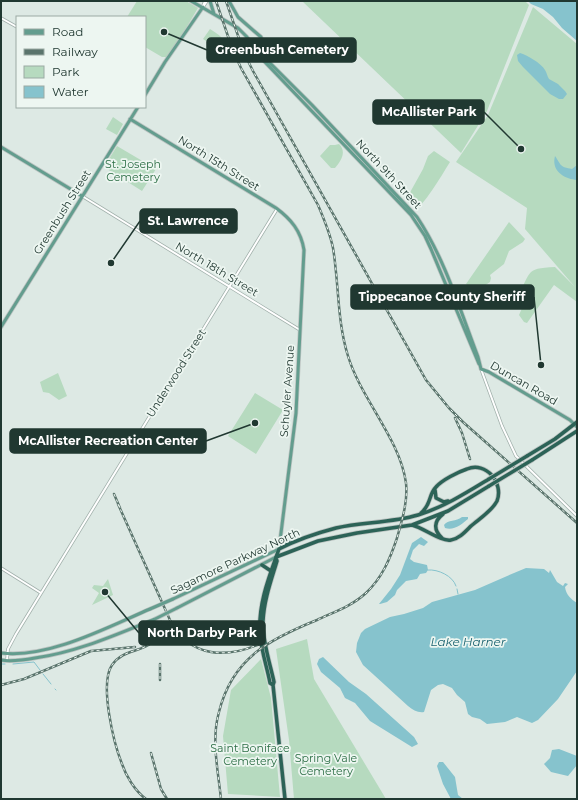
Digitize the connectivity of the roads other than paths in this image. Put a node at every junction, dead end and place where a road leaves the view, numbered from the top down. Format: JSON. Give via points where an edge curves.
{"nodes":[{"id":1,"x":191,"y":1,"type":"edge"},
{"id":2,"x":207,"y":1,"type":"edge"},
{"id":3,"x":229,"y":1,"type":"edge"},
{"id":4,"x":202,"y":7,"type":"junction"},
{"id":5,"x":214,"y":14,"type":"junction"},
{"id":6,"x":1,"y":18,"type":"edge"},
{"id":7,"x":16,"y":26,"type":"edge"},
{"id":8,"x":257,"y":50,"type":"junction"},
{"id":9,"x":146,"y":93,"type":"edge"},
{"id":10,"x":137,"y":108,"type":"edge"},
{"id":11,"x":130,"y":119,"type":"junction"},
{"id":12,"x":1,"y":148,"type":"edge"},
{"id":13,"x":82,"y":196,"type":"junction"},
{"id":14,"x":277,"y":209,"type":"junction"},
{"id":15,"x":296,"y":227,"type":"joint"},
{"id":16,"x":229,"y":286,"type":"junction"},
{"id":17,"x":1,"y":327,"type":"edge"},
{"id":18,"x":300,"y":330,"type":"junction"},
{"id":19,"x":481,"y":370,"type":"junction"},
{"id":20,"x":576,"y":424,"type":"edge"},
{"id":21,"x":577,"y":431,"type":"edge"},
{"id":22,"x":436,"y":487,"type":"junction"},
{"id":23,"x":452,"y":501,"type":"junction"},
{"id":24,"x":448,"y":511,"type":"junction"},
{"id":25,"x":416,"y":515,"type":"junction"},
{"id":26,"x":577,"y":516,"type":"edge"},
{"id":27,"x":412,"y":525,"type":"junction"},
{"id":28,"x":281,"y":538,"type":"junction"},
{"id":29,"x":445,"y":540,"type":"junction"},
{"id":30,"x":290,"y":544,"type":"junction"},
{"id":31,"x":279,"y":549,"type":"junction"},
{"id":32,"x":276,"y":557,"type":"junction"},
{"id":33,"x":262,"y":565,"type":"junction"},
{"id":34,"x":1,"y":568,"type":"edge"},
{"id":35,"x":271,"y":571,"type":"junction"},
{"id":36,"x":41,"y":593,"type":"junction"},
{"id":37,"x":1,"y":653,"type":"edge"},
{"id":38,"x":7,"y":654,"type":"junction"},
{"id":39,"x":1,"y":660,"type":"edge"},
{"id":40,"x":7,"y":661,"type":"junction"},
{"id":41,"x":273,"y":685,"type":"junction"},
{"id":42,"x":286,"y":799,"type":"edge"}],
"edges":[{"from":1,"to":4,"type":"main road","name":"North 9th Street"},
{"from":2,"to":4,"type":"street"},
{"from":2,"to":5,"type":"main road"},
{"from":3,"to":8,"type":"main road","via":[[238,17],[261,37],[262,42]]},
{"from":4,"to":5,"type":"main road","name":"North 9th Street"},
{"from":4,"to":9,"type":"main road"},
{"from":5,"to":8,"type":"main road","name":"North 9th Street","via":[[238,28]]},
{"from":6,"to":7,"type":"street"},
{"from":8,"to":19,"type":"main road","name":"North 9th Street","via":[[417,217],[440,261]]},
{"from":10,"to":11,"type":"main road","name":"Greenbush Street"},
{"from":11,"to":13,"type":"main road","name":"Greenbush Street"},
{"from":11,"to":14,"type":"main road","name":"North 15th Street"},
{"from":12,"to":13,"type":"main road","name":"North 18th Street"},
{"from":13,"to":16,"type":"street","name":"North 18th Street"},
{"from":13,"to":17,"type":"main road","name":"Greenbush Street"},
{"from":14,"to":15,"type":"main road","name":"North 15th Street"},
{"from":14,"to":16,"type":"street","name":"Underwood Street"},
{"from":15,"to":18,"type":"main road","name":"Schuyler Avenue","via":[[304,250]]},
{"from":16,"to":18,"type":"street","name":"North 18th Street"},
{"from":16,"to":36,"type":"street","name":"Underwood Street"},
{"from":18,"to":28,"type":"main road","name":"Schuyler Avenue","via":[[296,413]]},
{"from":19,"to":20,"type":"main road","name":"Duncan Road","via":[[490,372],[513,385]]},
{"from":19,"to":26,"type":"street","via":[[506,438],[516,456]]},
{"from":20,"to":23,"type":"highway","name":"Sagamore Parkway North","bridge":true},
{"from":21,"to":24,"type":"highway","name":"Sagamore Parkway North","bridge":true},
{"from":22,"to":23,"type":"highway","via":[[436,498],[444,502]]},
{"from":22,"to":25,"type":"highway","via":[[427,508]]},
{"from":22,"to":29,"type":"highway","via":[[458,473],[476,467],[491,474],[498,490],[497,500],[490,510],[458,538]]},
{"from":23,"to":25,"type":"highway","name":"Sagamore Parkway North"},
{"from":24,"to":27,"type":"highway","name":"Sagamore Parkway North"},
{"from":24,"to":29,"type":"highway","via":[[438,518],[435,526],[437,533]]},
{"from":25,"to":30,"type":"highway","name":"Sagamore Parkway North","via":[[337,528]]},
{"from":27,"to":29,"type":"highway"},
{"from":27,"to":32,"type":"highway","name":"Sagamore Parkway North","via":[[318,541]]},
{"from":28,"to":30,"type":"highway"},
{"from":28,"to":31,"type":"main road","name":"Schuyler Avenue"},
{"from":30,"to":31,"type":"highway","name":"Sagamore Parkway North"},
{"from":31,"to":32,"type":"highway","name":"Schuyler Avenue"},
{"from":31,"to":38,"type":"main road","name":"Sagamore Parkway North","bridge":true,"via":[[173,599],[62,646]]},
{"from":32,"to":33,"type":"main road","name":"Sagamore Parkway North"},
{"from":32,"to":35,"type":"highway","name":"Schuyler Avenue"},
{"from":32,"to":41,"type":"highway","name":"Schuyler Avenue","via":[[263,623]]},
{"from":33,"to":35,"type":"highway"},
{"from":33,"to":40,"type":"main road","name":"Sagamore Parkway North","bridge":true,"via":[[155,619],[106,639],[52,656]]},
{"from":34,"to":36,"type":"street"},
{"from":35,"to":41,"type":"highway","name":"Schuyler Avenue","via":[[260,611],[260,634],[270,683]]},
{"from":36,"to":38,"type":"street","name":"Underwood Street","via":[[9,645]]},
{"from":37,"to":38,"type":"main road","name":"Sagamore Parkway North"},
{"from":38,"to":40,"type":"street","name":"Underwood Street"},
{"from":39,"to":40,"type":"main road","name":"Sagamore Parkway North"},
{"from":41,"to":42,"type":"highway","name":"Schuyler Avenue"}]}
